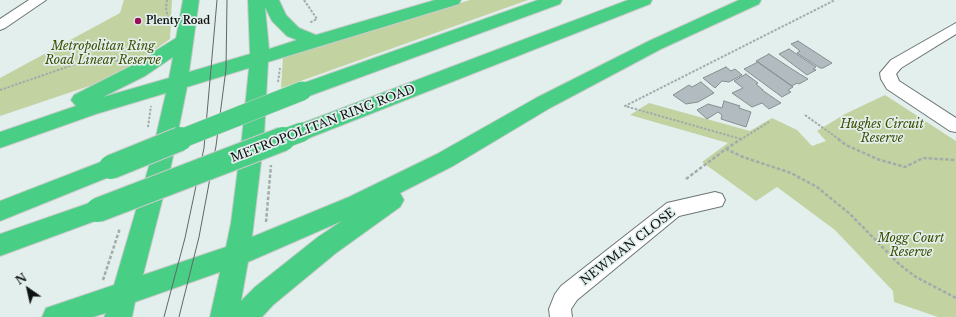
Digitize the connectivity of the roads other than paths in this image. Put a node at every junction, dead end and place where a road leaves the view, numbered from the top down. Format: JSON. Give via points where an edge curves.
{"nodes":[{"id":1,"x":39,"y":0,"type":"edge"},
{"id":2,"x":191,"y":0,"type":"edge"},
{"id":3,"x":256,"y":0,"type":"edge"},
{"id":4,"x":271,"y":0,"type":"edge"},
{"id":5,"x":453,"y":0,"type":"edge"},
{"id":6,"x":554,"y":0,"type":"edge"},
{"id":7,"x":644,"y":0,"type":"edge"},
{"id":8,"x":753,"y":0,"type":"edge"},
{"id":9,"x":0,"y":25,"type":"edge"},
{"id":10,"x":956,"y":28,"type":"edge"},
{"id":11,"x":184,"y":41,"type":"junction"},
{"id":12,"x":315,"y":41,"type":"junction"},
{"id":13,"x":258,"y":59,"type":"junction"},
{"id":14,"x":178,"y":82,"type":"junction"},
{"id":15,"x":543,"y":103,"type":"junction"},
{"id":16,"x":956,"y":126,"type":"edge"},
{"id":17,"x":0,"y":129,"type":"edge"},
{"id":18,"x":0,"y":140,"type":"edge"},
{"id":19,"x":715,"y":200,"type":"dead end"},
{"id":20,"x":0,"y":211,"type":"edge"},
{"id":21,"x":0,"y":245,"type":"edge"},
{"id":22,"x":237,"y":255,"type":"junction"},
{"id":23,"x":126,"y":291,"type":"junction"},
{"id":24,"x":56,"y":317,"type":"edge"},
{"id":25,"x":118,"y":317,"type":"edge"},
{"id":26,"x":224,"y":317,"type":"edge"},
{"id":27,"x":243,"y":317,"type":"edge"},
{"id":28,"x":561,"y":317,"type":"edge"}],
"edges":[{"from":1,"to":9,"type":"street"},
{"from":2,"to":11,"type":"highway"},
{"from":3,"to":13,"type":"highway","via":[[260,42]]},
{"from":4,"to":12,"type":"highway","via":[[278,17],[293,32]]},
{"from":5,"to":12,"type":"highway"},
{"from":6,"to":20,"type":"highway","bridge":true,"via":[[302,91]]},
{"from":7,"to":21,"type":"highway","name":"METROPOLITAN RING ROAD","bridge":true,"via":[[98,210]]},
{"from":8,"to":15,"type":"highway","via":[[655,45]]},
{"from":10,"to":16,"type":"street","via":[[896,64],[888,73],[893,85]]},
{"from":11,"to":14,"type":"highway"},
{"from":11,"to":17,"type":"highway","via":[[133,67],[92,95]]},
{"from":12,"to":13,"type":"highway"},
{"from":13,"to":14,"type":"highway"},
{"from":13,"to":22,"type":"highway","via":[[252,145]]},
{"from":14,"to":18,"type":"highway"},
{"from":14,"to":23,"type":"highway","via":[[160,166]]},
{"from":15,"to":22,"type":"highway","via":[[446,160],[357,204]]},
{"from":15,"to":27,"type":"highway","via":[[369,215],[327,245],[264,296]]},
{"from":19,"to":28,"type":"street","name":"NEWMAN CLOSE","via":[[674,210],[569,293],[560,309]]},
{"from":22,"to":23,"type":"highway"},
{"from":22,"to":26,"type":"highway"},
{"from":23,"to":24,"type":"highway"},
{"from":23,"to":25,"type":"highway"}]}
